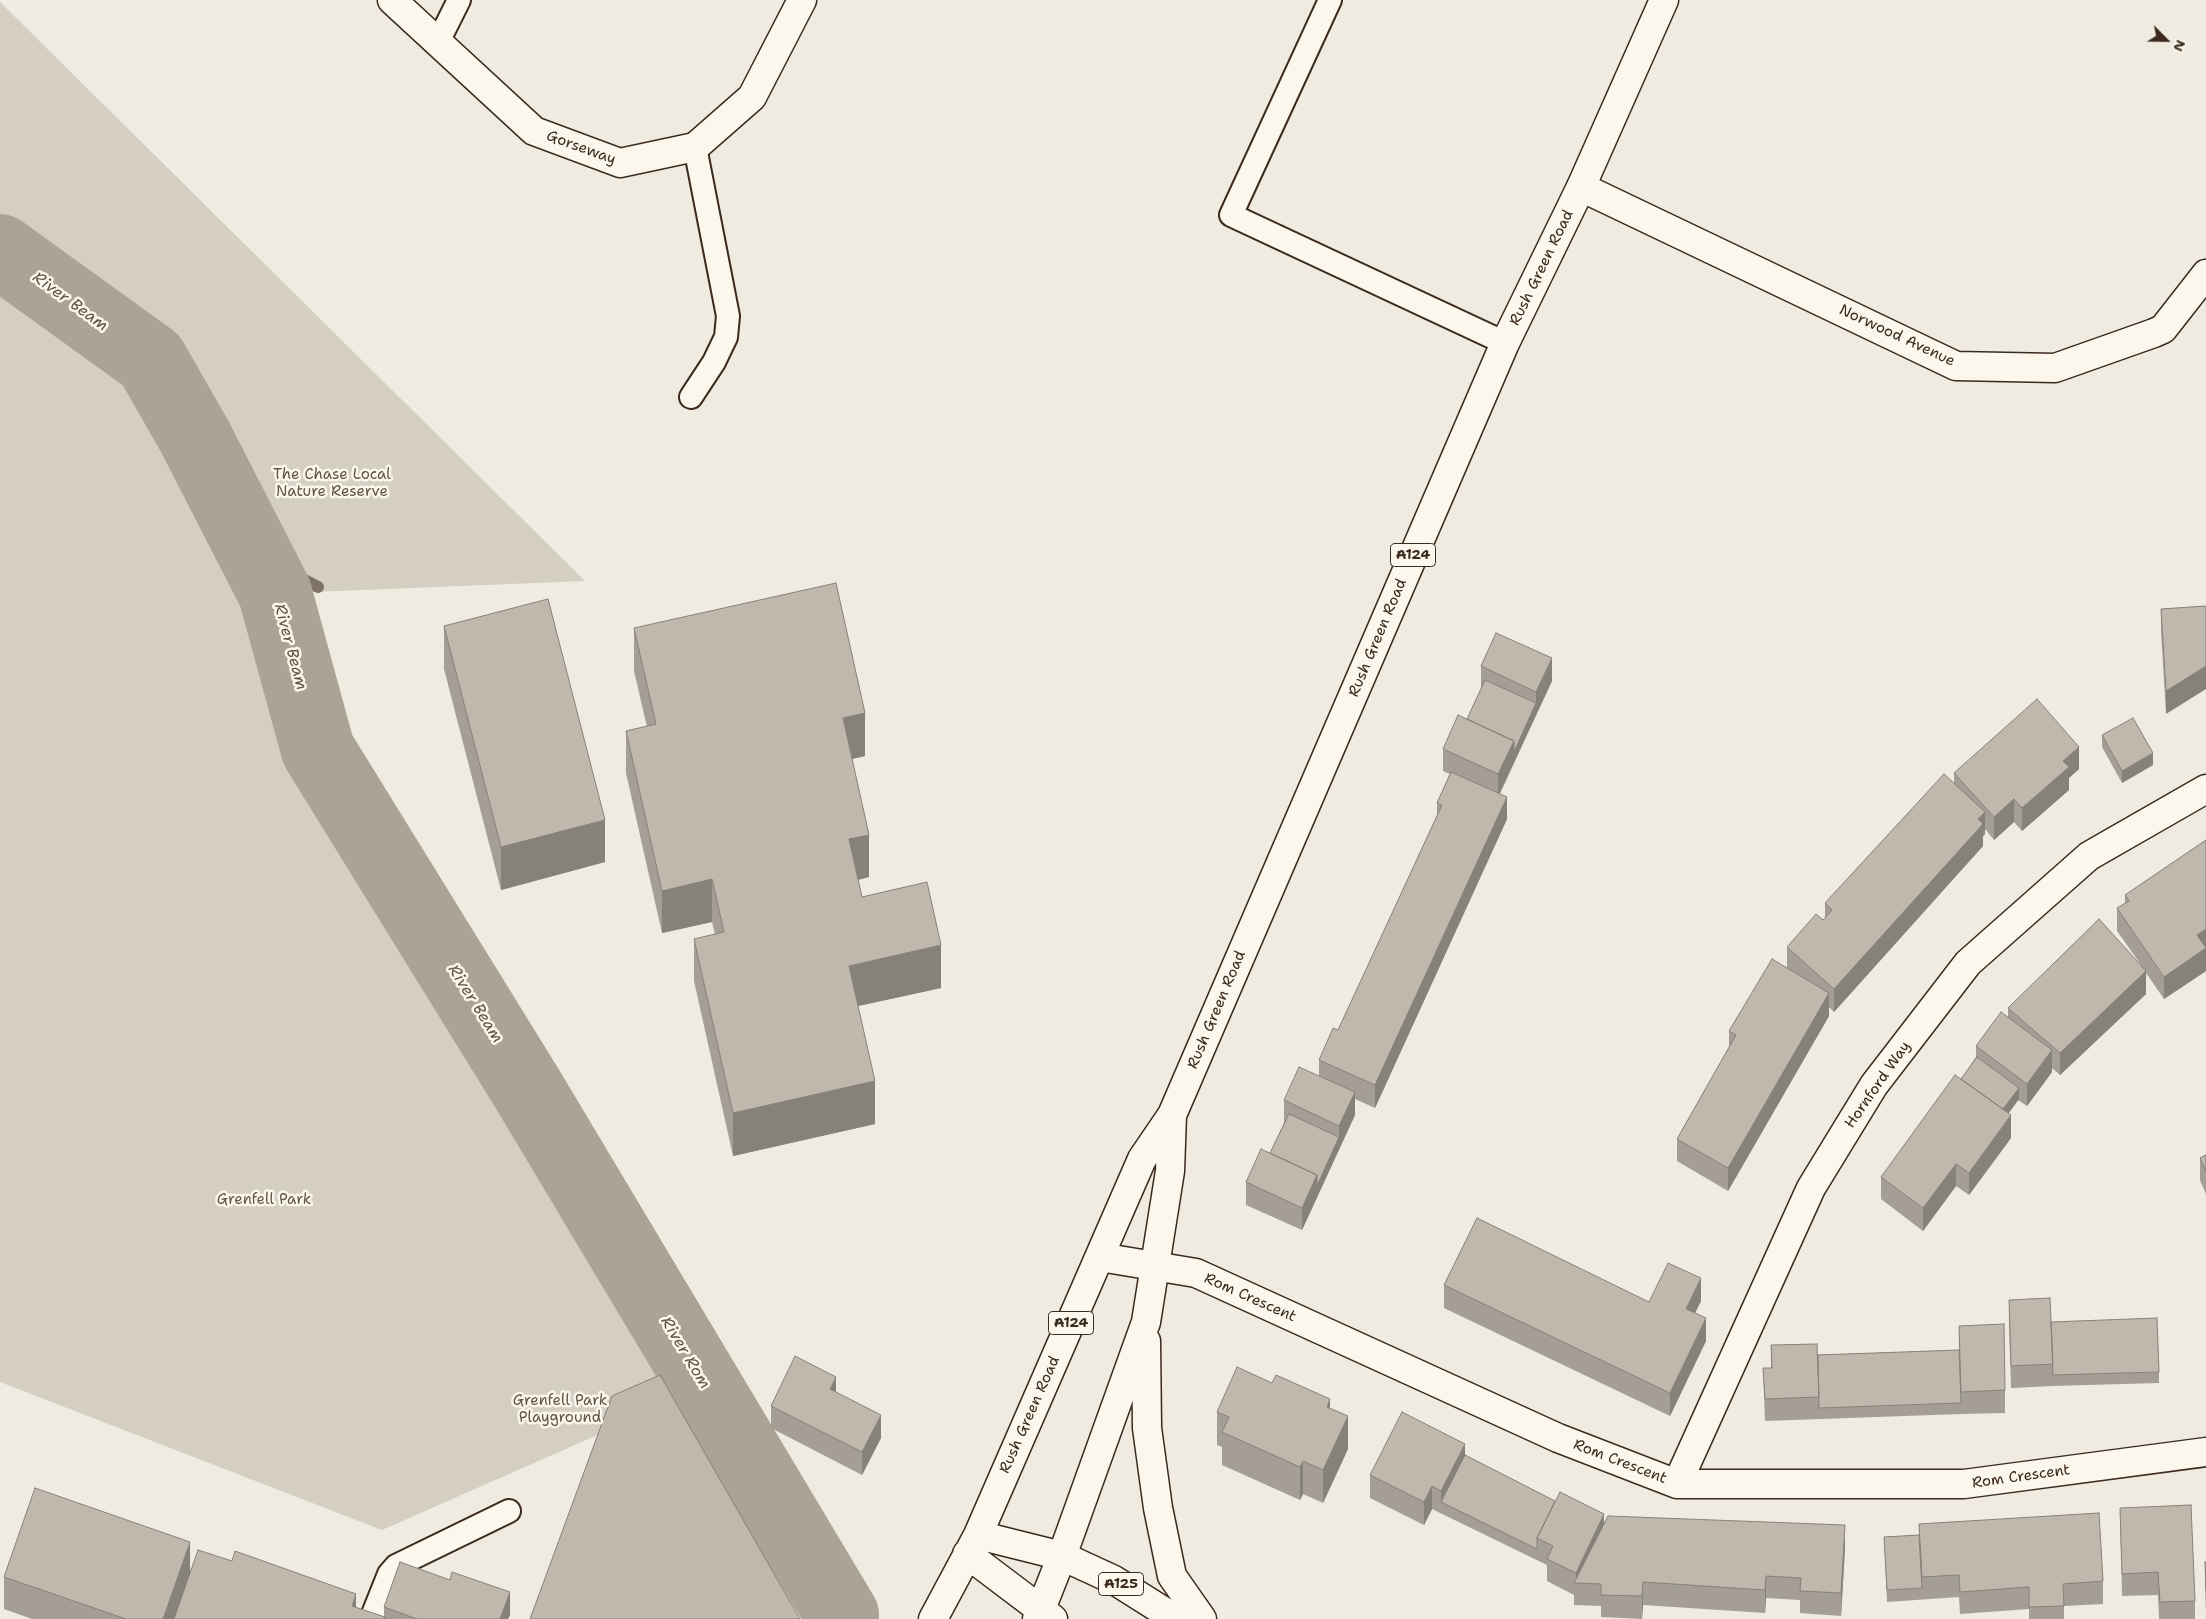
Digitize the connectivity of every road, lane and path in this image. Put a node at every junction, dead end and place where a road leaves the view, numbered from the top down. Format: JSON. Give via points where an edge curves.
{"nodes":[{"id":1,"x":392,"y":0,"type":"edge"},
{"id":2,"x":459,"y":0,"type":"edge"},
{"id":3,"x":802,"y":0,"type":"edge"},
{"id":4,"x":1330,"y":0,"type":"edge"},
{"id":5,"x":1664,"y":0,"type":"edge"},
{"id":6,"x":438,"y":42,"type":"junction"},
{"id":7,"x":695,"y":147,"type":"junction"},
{"id":8,"x":1581,"y":187,"type":"junction"},
{"id":9,"x":2206,"y":274,"type":"edge"},
{"id":10,"x":1505,"y":343,"type":"junction"},
{"id":11,"x":691,"y":397,"type":"dead end"},
{"id":12,"x":2206,"y":789,"type":"edge"},
{"id":13,"x":1172,"y":1115,"type":"junction"},
{"id":14,"x":1100,"y":1257,"type":"junction"},
{"id":15,"x":1154,"y":1266,"type":"junction"},
{"id":16,"x":1146,"y":1322,"type":"junction"},
{"id":17,"x":2206,"y":1452,"type":"edge"},
{"id":18,"x":1677,"y":1484,"type":"junction"},
{"id":19,"x":508,"y":1511,"type":"dead end"},
{"id":20,"x":972,"y":1544,"type":"junction"},
{"id":21,"x":1062,"y":1556,"type":"junction"},
{"id":22,"x":1044,"y":1616,"type":"edge"},
{"id":23,"x":371,"y":1619,"type":"edge"},
{"id":24,"x":933,"y":1619,"type":"edge"},
{"id":25,"x":1176,"y":1619,"type":"edge"},
{"id":26,"x":1202,"y":1619,"type":"edge"}],
"edges":[{"from":1,"to":6,"type":"street","name":"Gorseway"},
{"from":2,"to":6,"type":"lane"},
{"from":3,"to":7,"type":"street","name":"Gorseway","via":[[752,97]]},
{"from":4,"to":10,"type":"lane","via":[[1231,215]]},
{"from":5,"to":8,"type":"street","name":"Rush Green Road","number":"A124"},
{"from":6,"to":7,"type":"street","name":"Gorseway","via":[[534,131],[620,164]]},
{"from":7,"to":11,"type":"lane","via":[[728,316],[726,337]]},
{"from":8,"to":9,"type":"street","name":"Norwood Avenue","via":[[1956,366],[2055,368],[2154,333],[2163,329]]},
{"from":8,"to":10,"type":"street","name":"Rush Green Road","number":"A124"},
{"from":10,"to":13,"type":"street","name":"Rush Green Road","number":"A124"},
{"from":12,"to":18,"type":"street","name":"Hornford Way","via":[[2089,856],[1982,950],[1968,963],[1874,1085],[1811,1188]]},
{"from":13,"to":14,"type":"street","name":"Rush Green Road","number":"A124","via":[[1142,1159]]},
{"from":13,"to":15,"type":"street","name":"Rush Green Road","number":"A124","via":[[1170,1171]]},
{"from":14,"to":15,"type":"street","name":"Rom Crescent"},
{"from":14,"to":20,"type":"street","name":"Rush Green Road","number":"A124"},
{"from":15,"to":16,"type":"street","name":"Rush Green Road","number":"A124"},
{"from":15,"to":18,"type":"street","name":"Rom Crescent","via":[[1196,1273],[1558,1438]]},
{"from":16,"to":21,"type":"street","name":"Rush Green Road","number":"A124"},
{"from":16,"to":26,"type":"street","name":"Rush Green Road","number":"A124","via":[[1147,1428],[1158,1508],[1172,1576]]},
{"from":17,"to":18,"type":"street","name":"Rom Crescent","via":[[1964,1484]]},
{"from":19,"to":23,"type":"lane","via":[[396,1566],[389,1574]]},
{"from":20,"to":21,"type":"street","number":"A125"},
{"from":20,"to":22,"type":"street"},
{"from":20,"to":24,"type":"street","name":"Rush Green Road"},
{"from":21,"to":22,"type":"street","name":"Rush Green Road"},
{"from":21,"to":25,"type":"street","number":"A125","via":[[1114,1580]]}]}
